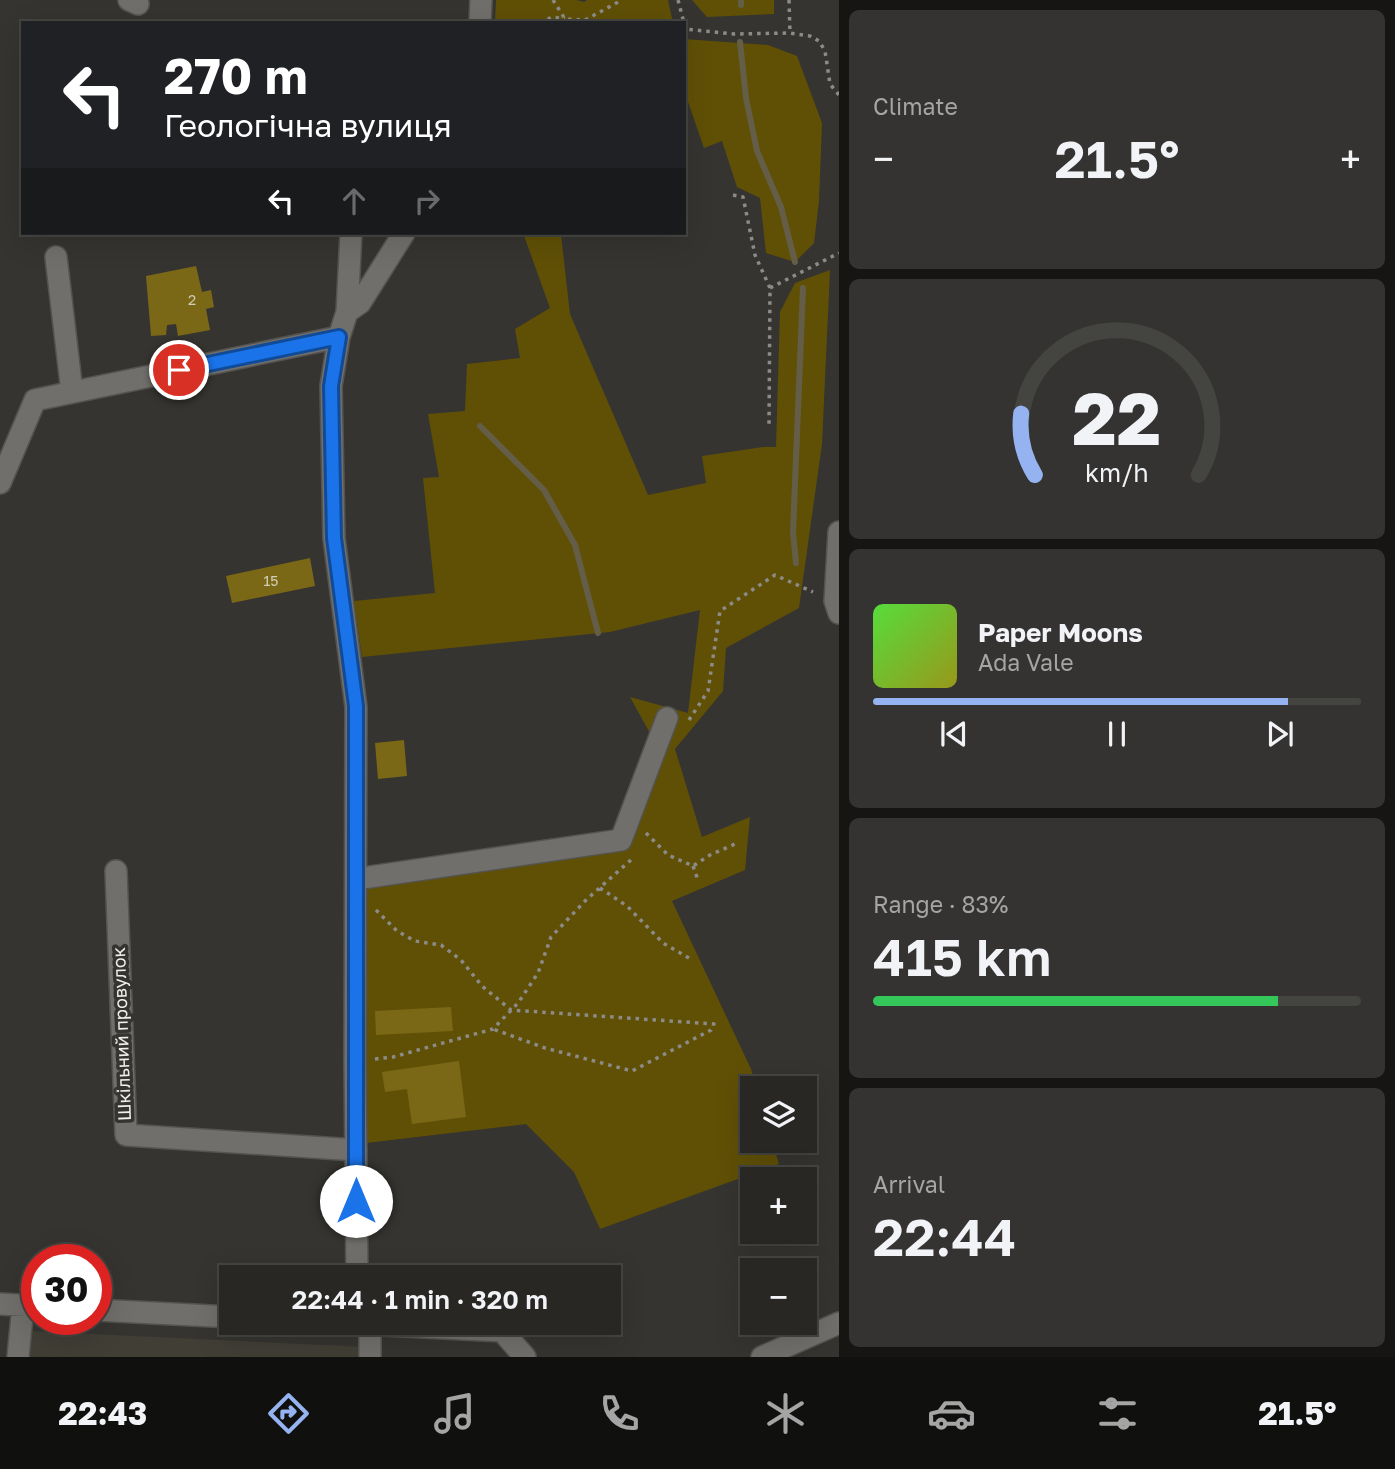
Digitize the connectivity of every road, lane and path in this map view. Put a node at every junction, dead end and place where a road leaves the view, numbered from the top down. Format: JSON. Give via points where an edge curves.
{"nodes":[{"id":1,"x":481,"y":0,"type":"edge"},
{"id":2,"x":553,"y":0,"type":"edge"},
{"id":3,"x":622,"y":0,"type":"edge"},
{"id":4,"x":678,"y":0,"type":"edge"},
{"id":5,"x":789,"y":0,"type":"edge"},
{"id":6,"x":565,"y":19,"type":"junction"},
{"id":7,"x":480,"y":21,"type":"edge"},
{"id":8,"x":544,"y":21,"type":"edge"},
{"id":9,"x":683,"y":21,"type":"edge"},
{"id":10,"x":686,"y":29,"type":"edge"},
{"id":11,"x":790,"y":33,"type":"junction"},
{"id":12,"x":838,"y":95,"type":"edge"},
{"id":13,"x":733,"y":195,"type":"dead end"},
{"id":14,"x":351,"y":235,"type":"edge"},
{"id":15,"x":403,"y":235,"type":"edge"},
{"id":16,"x":838,"y":253,"type":"edge"},
{"id":17,"x":56,"y":257,"type":"dead end"},
{"id":18,"x":770,"y":288,"type":"junction"},
{"id":19,"x":347,"y":312,"type":"junction"},
{"id":20,"x":339,"y":337,"type":"junction"},
{"id":21,"x":72,"y":392,"type":"junction"},
{"id":22,"x":769,"y":427,"type":"dead end"},
{"id":23,"x":0,"y":482,"type":"edge"},
{"id":24,"x":838,"y":532,"type":"edge"},
{"id":25,"x":836,"y":607,"type":"edge"},
{"id":26,"x":667,"y":718,"type":"joint"},
{"id":27,"x":629,"y":817,"type":"junction"},
{"id":28,"x":621,"y":839,"type":"junction"},
{"id":29,"x":735,"y":844,"type":"dead end"},
{"id":30,"x":693,"y":866,"type":"junction"},
{"id":31,"x":116,"y":871,"type":"dead end"},
{"id":32,"x":356,"y":879,"type":"junction"},
{"id":33,"x":698,"y":880,"type":"dead end"},
{"id":34,"x":600,"y":888,"type":"junction"},
{"id":35,"x":356,"y":904,"type":"junction"},
{"id":36,"x":690,"y":958,"type":"dead end"},
{"id":37,"x":512,"y":1010,"type":"junction"},
{"id":38,"x":493,"y":1029,"type":"junction"},
{"id":39,"x":355,"y":1060,"type":"junction"},
{"id":40,"x":356,"y":1150,"type":"junction"},
{"id":41,"x":357,"y":1265,"type":"edge"},
{"id":42,"x":0,"y":1304,"type":"edge"},
{"id":43,"x":21,"y":1305,"type":"edge"},
{"id":44,"x":112,"y":1311,"type":"edge"},
{"id":45,"x":219,"y":1316,"type":"edge"},
{"id":46,"x":838,"y":1323,"type":"edge"},
{"id":47,"x":23,"y":1335,"type":"edge"},
{"id":48,"x":364,"y":1335,"type":"edge"},
{"id":49,"x":506,"y":1335,"type":"edge"},
{"id":50,"x":18,"y":1357,"type":"edge"},
{"id":51,"x":369,"y":1357,"type":"edge"},
{"id":52,"x":525,"y":1357,"type":"edge"},
{"id":53,"x":762,"y":1357,"type":"edge"}],
"edges":[{"from":1,"to":7,"type":"street"},
{"from":2,"to":6,"type":"path"},
{"from":3,"to":6,"type":"path","via":[[584,20]]},
{"from":4,"to":9,"type":"path"},
{"from":5,"to":11,"type":"path"},
{"from":6,"to":8,"type":"path"},
{"from":10,"to":11,"type":"path"},
{"from":11,"to":12,"type":"path","via":[[818,41],[825,51],[830,84]]},
{"from":13,"to":18,"type":"path","via":[[743,197],[755,255]]},
{"from":14,"to":19,"type":"street"},
{"from":15,"to":19,"type":"street","via":[[360,303]]},
{"from":16,"to":18,"type":"path"},
{"from":17,"to":21,"type":"street"},
{"from":18,"to":22,"type":"path"},
{"from":19,"to":20,"type":"street"},
{"from":20,"to":21,"type":"street"},
{"from":20,"to":32,"type":"street","via":[[331,386],[334,538],[356,706]]},
{"from":21,"to":23,"type":"street","via":[[34,400]]},
{"from":24,"to":25,"type":"street"},
{"from":25,"to":26,"type":"path","via":[[775,575],[720,611],[708,691],[683,730]]},
{"from":26,"to":27,"type":"street"},
{"from":27,"to":28,"type":"street"},
{"from":27,"to":30,"type":"path","via":[[668,855]]},
{"from":28,"to":32,"type":"street"},
{"from":28,"to":34,"type":"path","via":[[633,858]]},
{"from":29,"to":30,"type":"path"},
{"from":30,"to":33,"type":"path"},
{"from":31,"to":40,"type":"street","name":"Шкільний провулок","via":[[126,1135]]},
{"from":32,"to":35,"type":"street"},
{"from":34,"to":36,"type":"path","via":[[627,906],[663,943]]},
{"from":34,"to":37,"type":"path","via":[[551,936],[538,973]]},
{"from":35,"to":37,"type":"path","via":[[379,911],[397,931],[415,941],[441,945]]},
{"from":35,"to":39,"type":"street"},
{"from":37,"to":38,"type":"path"},
{"from":37,"to":38,"type":"path","via":[[714,1024],[712,1030],[632,1071]]},
{"from":38,"to":39,"type":"path","via":[[393,1057]]},
{"from":39,"to":40,"type":"street"},
{"from":40,"to":41,"type":"street"},
{"from":42,"to":43,"type":"street"},
{"from":44,"to":45,"type":"street"},
{"from":46,"to":53,"type":"street"},
{"from":47,"to":50,"type":"street"},
{"from":48,"to":51,"type":"street"},
{"from":49,"to":52,"type":"street"}]}
